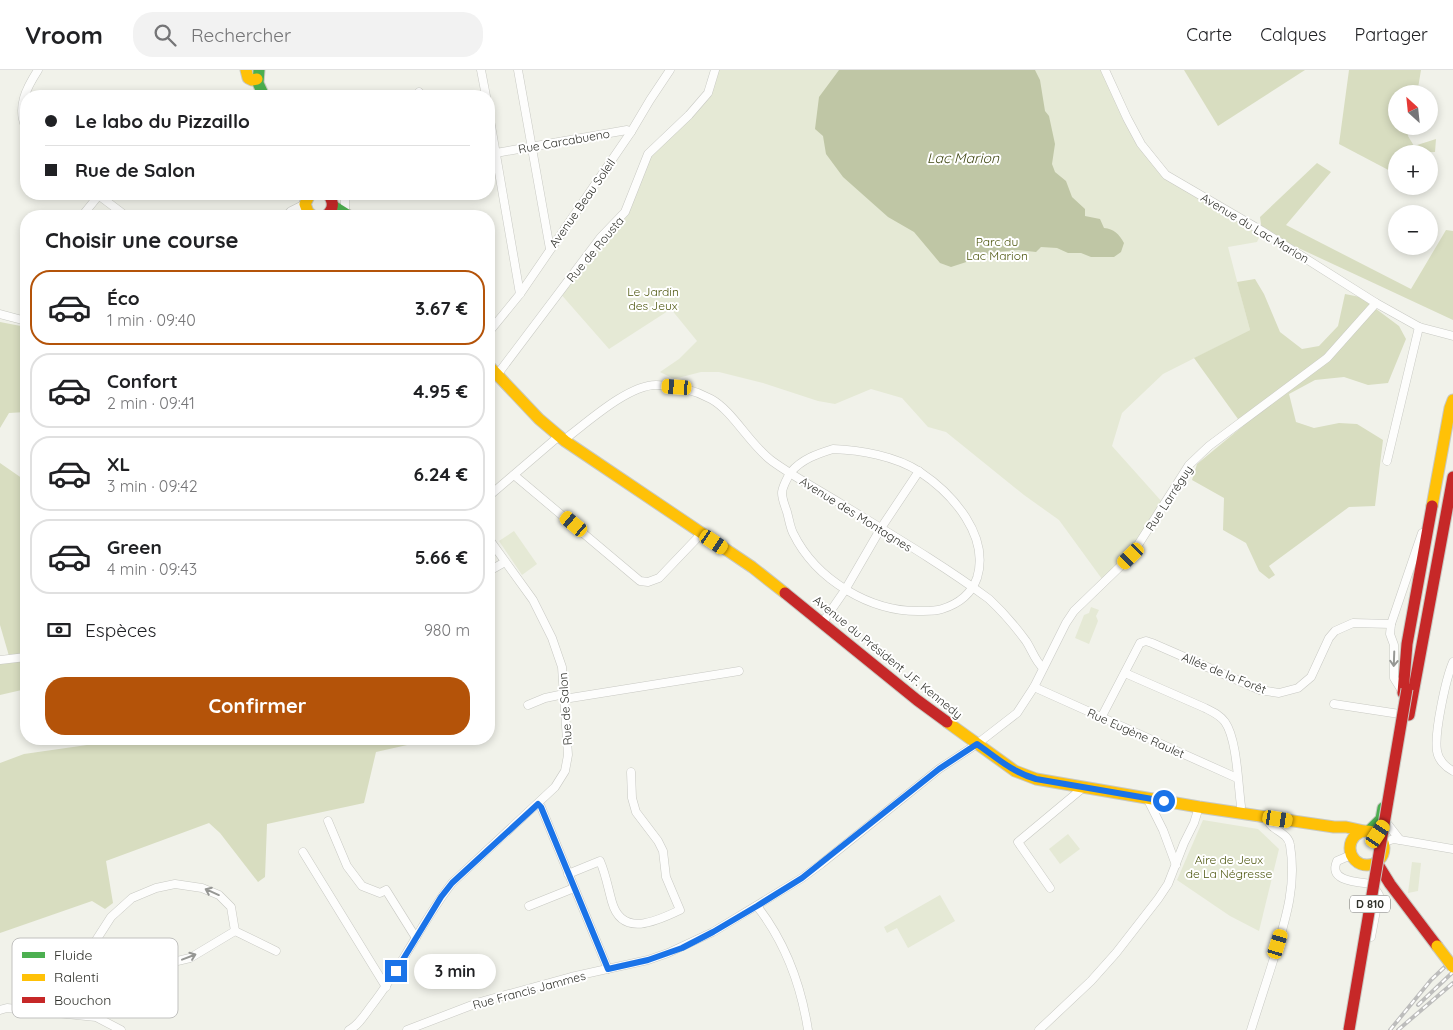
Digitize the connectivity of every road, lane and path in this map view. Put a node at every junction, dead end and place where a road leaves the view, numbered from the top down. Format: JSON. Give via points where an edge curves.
{"nodes":[{"id":1,"x":38,"y":70,"type":"edge"},
{"id":2,"x":246,"y":70,"type":"edge"},
{"id":3,"x":481,"y":70,"type":"edge"},
{"id":4,"x":518,"y":70,"type":"edge"},
{"id":5,"x":670,"y":70,"type":"edge"},
{"id":6,"x":715,"y":70,"type":"edge"},
{"id":7,"x":1105,"y":70,"type":"edge"},
{"id":8,"x":258,"y":75,"type":"edge"},
{"id":9,"x":27,"y":90,"type":"edge"},
{"id":10,"x":262,"y":90,"type":"edge"},
{"id":11,"x":485,"y":90,"type":"edge"},
{"id":12,"x":631,"y":132,"type":"junction"},
{"id":13,"x":495,"y":147,"type":"edge"},
{"id":14,"x":531,"y":147,"type":"junction"},
{"id":15,"x":496,"y":153,"type":"junction"},
{"id":16,"x":106,"y":200,"type":"edge"},
{"id":17,"x":307,"y":200,"type":"edge"},
{"id":18,"x":118,"y":210,"type":"edge"},
{"id":19,"x":292,"y":210,"type":"edge"},
{"id":20,"x":550,"y":249,"type":"junction"},
{"id":21,"x":520,"y":294,"type":"junction"},
{"id":22,"x":1376,"y":303,"type":"junction"},
{"id":23,"x":0,"y":314,"type":"edge"},
{"id":24,"x":20,"y":319,"type":"edge"},
{"id":25,"x":495,"y":325,"type":"edge"},
{"id":26,"x":1419,"y":327,"type":"junction"},
{"id":27,"x":1453,"y":336,"type":"edge"},
{"id":28,"x":495,"y":373,"type":"edge"},
{"id":29,"x":497,"y":375,"type":"junction"},
{"id":30,"x":1453,"y":400,"type":"edge"},
{"id":31,"x":1453,"y":420,"type":"edge"},
{"id":32,"x":562,"y":439,"type":"junction"},
{"id":33,"x":1387,"y":461,"type":"dead end"},
{"id":34,"x":919,"y":471,"type":"junction"},
{"id":35,"x":790,"y":473,"type":"junction"},
{"id":36,"x":514,"y":475,"type":"junction"},
{"id":37,"x":1453,"y":477,"type":"edge"},
{"id":38,"x":495,"y":491,"type":"edge"},
{"id":39,"x":1430,"y":511,"type":"junction"},
{"id":40,"x":881,"y":528,"type":"junction"},
{"id":41,"x":702,"y":533,"type":"junction"},
{"id":42,"x":495,"y":548,"type":"edge"},
{"id":43,"x":505,"y":562,"type":"junction"},
{"id":44,"x":495,"y":568,"type":"edge"},
{"id":45,"x":974,"y":588,"type":"junction"},
{"id":46,"x":846,"y":590,"type":"junction"},
{"id":47,"x":823,"y":622,"type":"junction"},
{"id":48,"x":1391,"y":624,"type":"junction"},
{"id":49,"x":0,"y":651,"type":"edge"},
{"id":50,"x":20,"y":658,"type":"edge"},
{"id":51,"x":1,"y":660,"type":"edge"},
{"id":52,"x":1453,"y":662,"type":"edge"},
{"id":53,"x":1044,"y":668,"type":"junction"},
{"id":54,"x":739,"y":671,"type":"dead end"},
{"id":55,"x":1125,"y":673,"type":"junction"},
{"id":56,"x":1034,"y":687,"type":"junction"},
{"id":57,"x":1403,"y":693,"type":"junction"},
{"id":58,"x":564,"y":696,"type":"junction"},
{"id":59,"x":1334,"y":704,"type":"dead end"},
{"id":60,"x":528,"y":705,"type":"dead end"},
{"id":61,"x":1404,"y":714,"type":"junction"},
{"id":62,"x":1101,"y":718,"type":"junction"},
{"id":63,"x":977,"y":744,"type":"junction"},
{"id":64,"x":1453,"y":771,"type":"edge"},
{"id":65,"x":631,"y":772,"type":"dead end"},
{"id":66,"x":1237,"y":778,"type":"junction"},
{"id":67,"x":1084,"y":787,"type":"junction"},
{"id":68,"x":1147,"y":798,"type":"junction"},
{"id":69,"x":538,"y":804,"type":"junction"},
{"id":70,"x":1199,"y":807,"type":"junction"},
{"id":71,"x":1240,"y":813,"type":"junction"},
{"id":72,"x":1267,"y":817,"type":"junction"},
{"id":73,"x":328,"y":822,"type":"dead end"},
{"id":74,"x":1386,"y":822,"type":"junction"},
{"id":75,"x":1334,"y":827,"type":"junction"},
{"id":76,"x":1374,"y":835,"type":"junction"},
{"id":77,"x":1400,"y":840,"type":"junction"},
{"id":78,"x":1351,"y":841,"type":"junction"},
{"id":79,"x":1167,"y":842,"type":"junction"},
{"id":80,"x":1184,"y":843,"type":"junction"},
{"id":81,"x":1453,"y":849,"type":"edge"},
{"id":82,"x":302,"y":852,"type":"dead end"},
{"id":83,"x":1351,"y":855,"type":"junction"},
{"id":84,"x":1377,"y":863,"type":"junction"},
{"id":85,"x":1176,"y":864,"type":"junction"},
{"id":86,"x":568,"y":874,"type":"junction"},
{"id":87,"x":574,"y":888,"type":"junction"},
{"id":88,"x":1050,"y":888,"type":"dead end"},
{"id":89,"x":529,"y":906,"type":"dead end"},
{"id":90,"x":757,"y":906,"type":"junction"},
{"id":91,"x":235,"y":931,"type":"junction"},
{"id":92,"x":98,"y":938,"type":"edge"},
{"id":93,"x":416,"y":938,"type":"junction"},
{"id":94,"x":276,"y":951,"type":"dead end"},
{"id":95,"x":178,"y":961,"type":"edge"},
{"id":96,"x":1453,"y":967,"type":"edge"},
{"id":97,"x":608,"y":969,"type":"junction"},
{"id":98,"x":386,"y":987,"type":"junction"},
{"id":99,"x":98,"y":1018,"type":"edge"},
{"id":100,"x":353,"y":1029,"type":"edge"},
{"id":101,"x":121,"y":1030,"type":"edge"},
{"id":102,"x":407,"y":1030,"type":"edge"},
{"id":103,"x":808,"y":1030,"type":"edge"},
{"id":104,"x":1039,"y":1030,"type":"edge"},
{"id":105,"x":1251,"y":1030,"type":"edge"},
{"id":106,"x":1348,"y":1030,"type":"edge"},
{"id":107,"x":1354,"y":1030,"type":"edge"}],
"edges":[{"from":1,"to":9,"type":"street"},
{"from":2,"to":8,"type":"main road","via":[[248,79]]},
{"from":3,"to":11,"type":"street"},
{"from":4,"to":14,"type":"street"},
{"from":5,"to":12,"type":"street","name":"Avenue Beau Soleil"},
{"from":6,"to":29,"type":"street","name":"Rue de Rousta","via":[[708,93],[648,154],[625,212],[601,237]]},
{"from":7,"to":22,"type":"street","name":"Avenue du Lac Marion","via":[[1141,144],[1166,175]]},
{"from":8,"to":10,"type":"main road"},
{"from":12,"to":14,"type":"street","name":"Rue Carcabueno","via":[[627,130]]},
{"from":12,"to":20,"type":"street","name":"Avenue Beau Soleil"},
{"from":13,"to":15,"type":"street"},
{"from":14,"to":15,"type":"street","name":"Rue Carcabueno"},
{"from":14,"to":20,"type":"street"},
{"from":15,"to":21,"type":"street"},
{"from":16,"to":18,"type":"street"},
{"from":17,"to":19,"type":"street"},
{"from":20,"to":21,"type":"street","name":"Avenue Beau Soleil"},
{"from":21,"to":25,"type":"street","name":"Avenue Beau Soleil"},
{"from":22,"to":26,"type":"street","name":"Avenue du Lac Marion"},
{"from":22,"to":53,"type":"street","name":"Rue Larréguy","via":[[1327,358],[1209,446],[1189,465],[1131,556],[1066,623]]},
{"from":23,"to":24,"type":"street"},
{"from":26,"to":27,"type":"street","name":"Avenue du Lac Marion"},
{"from":26,"to":33,"type":"street"},
{"from":28,"to":29,"type":"main road","name":"Avenue du Président J.F. Kennedy"},
{"from":29,"to":32,"type":"main road","name":"Avenue du Président J.F. Kennedy"},
{"from":30,"to":39,"type":"main road"},
{"from":31,"to":106,"type":"main road","number":"D 810","bridge":true},
{"from":32,"to":35,"type":"street","name":"Avenue des Montagnes","via":[[622,397],[654,385],[677,387],[693,391],[724,409],[770,460]]},
{"from":32,"to":36,"type":"street"},
{"from":32,"to":41,"type":"main road","name":"Avenue du Président J.F. Kennedy"},
{"from":34,"to":35,"type":"street","via":[[887,457],[833,449],[809,456]]},
{"from":34,"to":40,"type":"street"},
{"from":34,"to":45,"type":"street","via":[[963,513],[975,535],[980,568]]},
{"from":35,"to":40,"type":"street","name":"Avenue des Montagnes"},
{"from":35,"to":46,"type":"street","via":[[782,494],[792,533],[826,575]]},
{"from":36,"to":38,"type":"street"},
{"from":36,"to":41,"type":"street","via":[[640,581],[659,578]]},
{"from":37,"to":61,"type":"main road","via":[[1435,582]]},
{"from":39,"to":48,"type":"street"},
{"from":39,"to":57,"type":"main road","via":[[1407,644]]},
{"from":40,"to":45,"type":"street","name":"Avenue des Montagnes"},
{"from":40,"to":46,"type":"street"},
{"from":41,"to":47,"type":"main road","name":"Avenue du Président J.F. Kennedy"},
{"from":42,"to":43,"type":"street","name":"Rue de Salon"},
{"from":43,"to":44,"type":"street"},
{"from":43,"to":58,"type":"street","name":"Rue de Salon","via":[[533,600],[552,638],[562,668]]},
{"from":45,"to":46,"type":"street","via":[[951,606],[914,611],[872,603]]},
{"from":45,"to":53,"type":"street","name":"Avenue des Montagnes","via":[[1004,613]]},
{"from":46,"to":47,"type":"street"},
{"from":47,"to":63,"type":"main road","name":"Avenue du Président J.F. Kennedy","via":[[917,700]]},
{"from":48,"to":55,"type":"street","name":"Allée de la Forêt","via":[[1353,623],[1335,631],[1311,677],[1298,688],[1279,693],[1260,690],[1146,642],[1140,643]]},
{"from":48,"to":57,"type":"street","one_way":true,"via":[[1394,678]]},
{"from":49,"to":51,"type":"street"},
{"from":50,"to":51,"type":"street"},
{"from":52,"to":64,"type":"street","via":[[1448,674],[1437,751],[1445,766]]},
{"from":53,"to":56,"type":"street","name":"Rue Larréguy"},
{"from":54,"to":58,"type":"street"},
{"from":55,"to":62,"type":"street","name":"Allée de la Forêt"},
{"from":55,"to":66,"type":"street","via":[[1218,715],[1228,728]]},
{"from":56,"to":62,"type":"street","name":"Rue Eugène Raulet"},
{"from":56,"to":63,"type":"street","name":"Rue Larréguy","via":[[1017,713]]},
{"from":57,"to":61,"type":"main road"},
{"from":58,"to":60,"type":"street","via":[[545,698]]},
{"from":58,"to":69,"type":"street","name":"Rue de Salon","via":[[568,756],[565,771]]},
{"from":59,"to":61,"type":"street"},
{"from":61,"to":74,"type":"main road","via":[[1392,811]]},
{"from":61,"to":76,"type":"main road","via":[[1381,819]]},
{"from":62,"to":66,"type":"street","name":"Rue Eugène Raulet"},
{"from":63,"to":67,"type":"main road","name":"Avenue du Président J.F. Kennedy","via":[[1014,772]]},
{"from":63,"to":90,"type":"street","name":"Rue Francis Jammes","via":[[939,769],[802,878]]},
{"from":65,"to":86,"type":"street","via":[[636,812],[658,841],[666,877],[680,910],[637,926],[620,918],[612,904],[600,861]]},
{"from":66,"to":71,"type":"street"},
{"from":67,"to":68,"type":"main road","name":"Avenue du Président J.F. Kennedy"},
{"from":67,"to":88,"type":"street","via":[[1018,842]]},
{"from":68,"to":70,"type":"main road","name":"Avenue du Président J.F. Kennedy"},
{"from":68,"to":79,"type":"street"},
{"from":69,"to":86,"type":"street"},
{"from":69,"to":93,"type":"street","name":"Rue de Salon","via":[[452,883]]},
{"from":70,"to":71,"type":"main road","name":"Avenue du Président J.F. Kennedy"},
{"from":70,"to":80,"type":"street"},
{"from":71,"to":72,"type":"main road","name":"Avenue du Président J.F. Kennedy"},
{"from":72,"to":75,"type":"main road","name":"Avenue du Président J.F. Kennedy"},
{"from":72,"to":105,"type":"street","via":[[1271,826],[1290,841],[1292,879],[1288,911]]},
{"from":73,"to":93,"type":"street","via":[[347,866],[362,886],[380,893],[386,890]]},
{"from":74,"to":76,"type":"main road"},
{"from":74,"to":77,"type":"street"},
{"from":75,"to":76,"type":"main road","name":"Avenue du Président J.F. Kennedy"},
{"from":75,"to":78,"type":"main road"},
{"from":76,"to":77,"type":"street"},
{"from":76,"to":78,"type":"main road","via":[[1356,835]]},
{"from":76,"to":84,"type":"main road","via":[[1384,855]]},
{"from":77,"to":81,"type":"street"},
{"from":78,"to":83,"type":"main road"},
{"from":79,"to":80,"type":"street"},
{"from":79,"to":85,"type":"street"},
{"from":80,"to":85,"type":"street"},
{"from":82,"to":98,"type":"street"},
{"from":83,"to":84,"type":"main road","via":[[1362,865]]},
{"from":83,"to":107,"type":"street","via":[[1337,862],[1335,872],[1338,877],[1372,884],[1379,895]]},
{"from":84,"to":96,"type":"main road","bridge":true},
{"from":85,"to":104,"type":"street","via":[[1158,899],[1116,953],[1076,997]]},
{"from":86,"to":87,"type":"street"},
{"from":87,"to":89,"type":"street"},
{"from":87,"to":97,"type":"street"},
{"from":90,"to":97,"type":"street","name":"Rue Francis Jammes","via":[[682,948]]},
{"from":90,"to":103,"type":"street","via":[[791,963]]},
{"from":91,"to":92,"type":"street","one_way":true,"via":[[230,907],[219,895],[202,888],[175,884],[132,898],[111,917]]},
{"from":91,"to":94,"type":"street"},
{"from":95,"to":91,"type":"street","one_way":true,"via":[[190,958]]},
{"from":93,"to":98,"type":"street","name":"Rue de Salon"},
{"from":97,"to":102,"type":"street","name":"Rue Francis Jammes","via":[[480,1002]]},
{"from":98,"to":100,"type":"street","name":"Rue de Salon"},
{"from":99,"to":101,"type":"street"}]}
